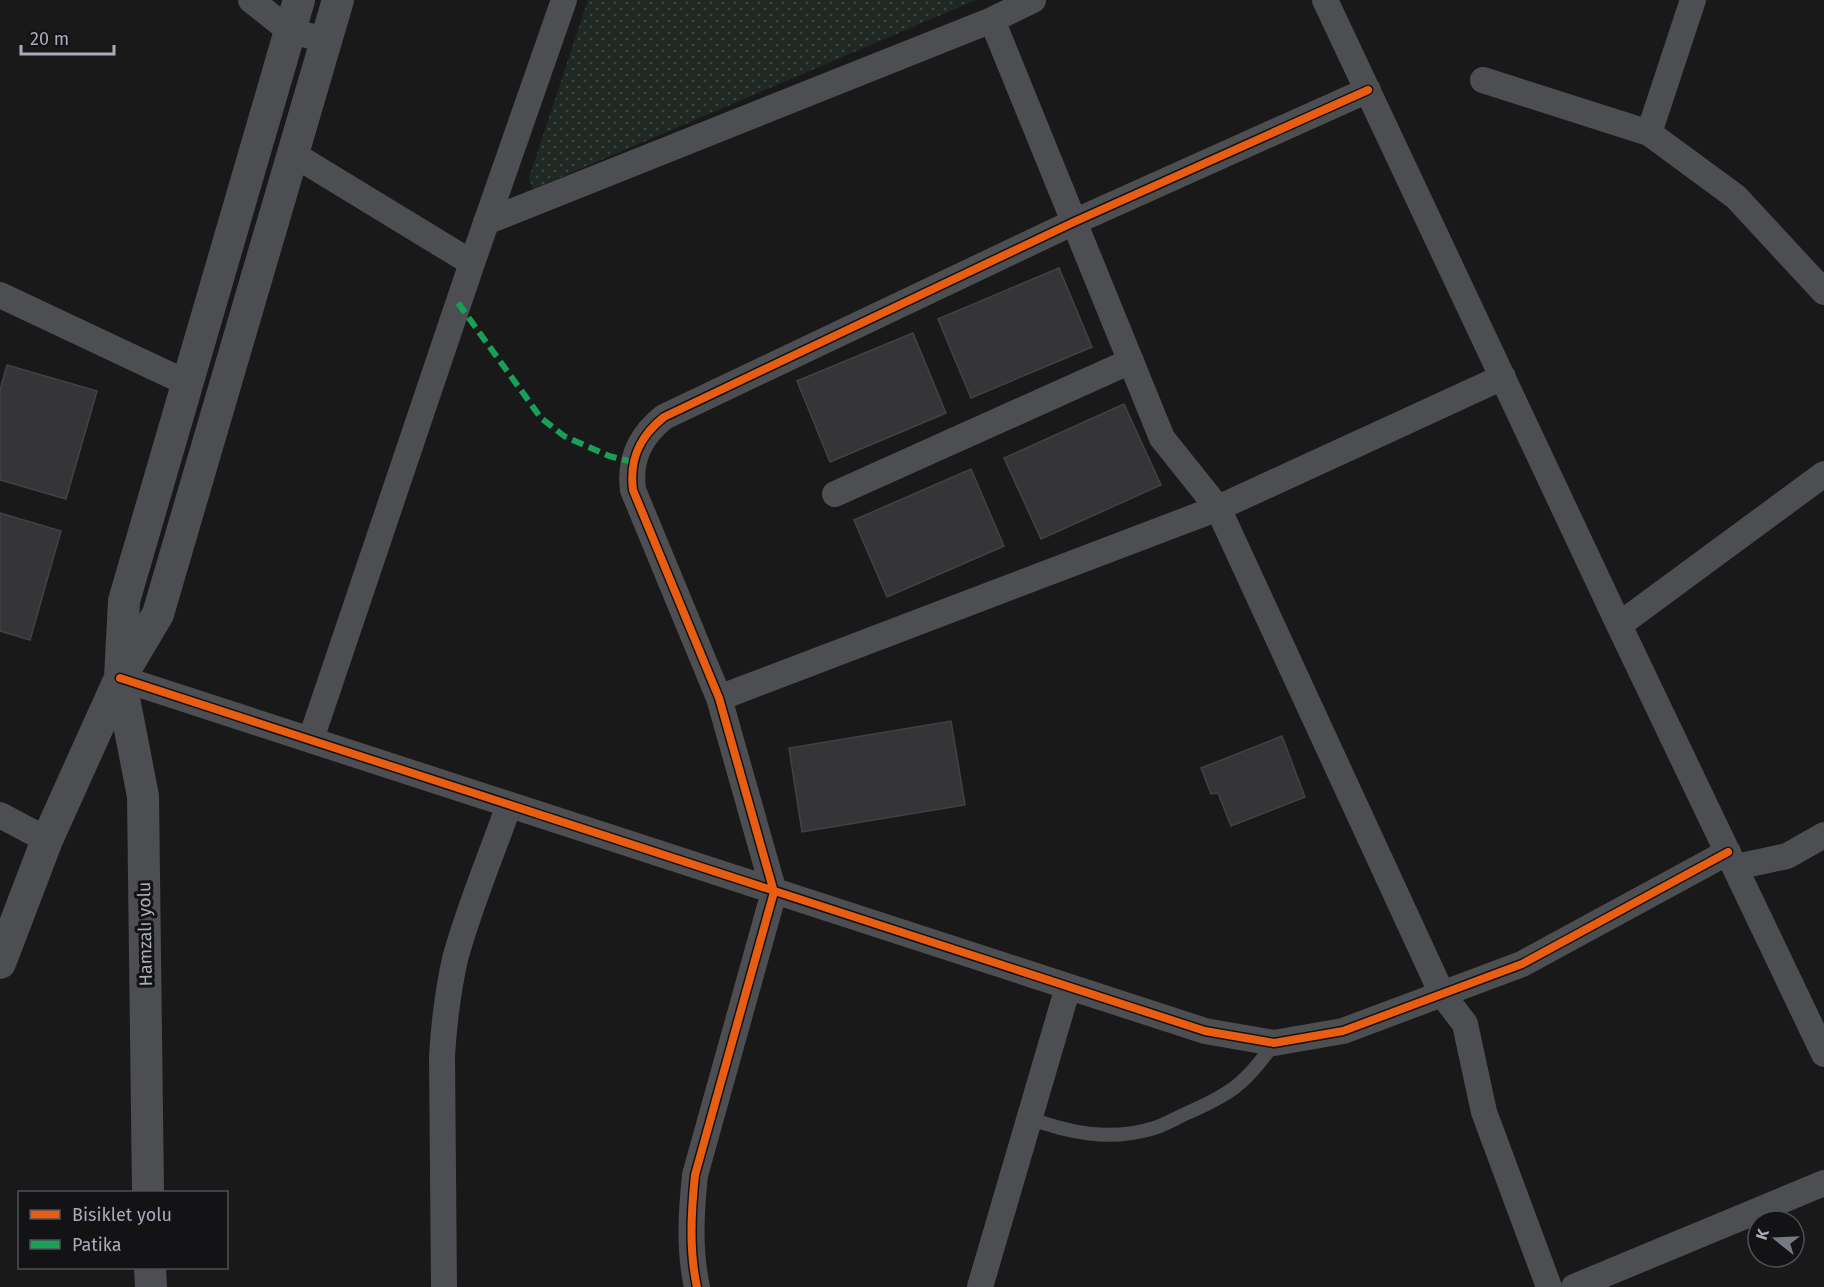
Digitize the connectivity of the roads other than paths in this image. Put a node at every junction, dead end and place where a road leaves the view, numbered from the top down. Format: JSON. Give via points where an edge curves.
{"nodes":[{"id":1,"x":252,"y":0,"type":"edge"},
{"id":2,"x":299,"y":0,"type":"edge"},
{"id":3,"x":338,"y":0,"type":"edge"},
{"id":4,"x":564,"y":0,"type":"edge"},
{"id":5,"x":1033,"y":0,"type":"edge"},
{"id":6,"x":1325,"y":0,"type":"edge"},
{"id":7,"x":1694,"y":0,"type":"edge"},
{"id":8,"x":992,"y":20,"type":"junction"},
{"id":9,"x":290,"y":31,"type":"junction"},
{"id":10,"x":326,"y":40,"type":"junction"},
{"id":11,"x":1483,"y":80,"type":"dead end"},
{"id":12,"x":1368,"y":90,"type":"junction"},
{"id":13,"x":1649,"y":133,"type":"junction"},
{"id":14,"x":293,"y":154,"type":"junction"},
{"id":15,"x":486,"y":222,"type":"junction"},
{"id":16,"x":1074,"y":222,"type":"junction"},
{"id":17,"x":472,"y":262,"type":"junction"},
{"id":18,"x":1824,"y":292,"type":"edge"},
{"id":19,"x":0,"y":295,"type":"edge"},
{"id":20,"x":1131,"y":361,"type":"junction"},
{"id":21,"x":1503,"y":377,"type":"junction"},
{"id":22,"x":187,"y":383,"type":"junction"},
{"id":23,"x":1824,"y":474,"type":"edge"},
{"id":24,"x":835,"y":494,"type":"dead end"},
{"id":25,"x":1218,"y":508,"type":"junction"},
{"id":26,"x":1619,"y":626,"type":"junction"},
{"id":27,"x":120,"y":678,"type":"junction"},
{"id":28,"x":719,"y":698,"type":"junction"},
{"id":29,"x":311,"y":740,"type":"junction"},
{"id":30,"x":509,"y":805,"type":"junction"},
{"id":31,"x":0,"y":815,"type":"edge"},
{"id":32,"x":1824,"y":835,"type":"edge"},
{"id":33,"x":47,"y":840,"type":"junction"},
{"id":34,"x":1732,"y":860,"type":"junction"},
{"id":35,"x":774,"y":892,"type":"junction"},
{"id":36,"x":0,"y":963,"type":"edge"},
{"id":37,"x":1068,"y":987,"type":"junction"},
{"id":38,"x":1442,"y":994,"type":"junction"},
{"id":39,"x":1274,"y":1043,"type":"junction"},
{"id":40,"x":1824,"y":1054,"type":"edge"},
{"id":41,"x":1029,"y":1118,"type":"junction"},
{"id":42,"x":1824,"y":1183,"type":"edge"},
{"id":43,"x":148,"y":1191,"type":"edge"},
{"id":44,"x":150,"y":1269,"type":"edge"},
{"id":45,"x":151,"y":1287,"type":"edge"},
{"id":46,"x":444,"y":1287,"type":"edge"},
{"id":47,"x":697,"y":1287,"type":"edge"},
{"id":48,"x":980,"y":1287,"type":"edge"},
{"id":49,"x":1549,"y":1287,"type":"edge"},
{"id":50,"x":1574,"y":1287,"type":"edge"}],
"edges":[{"from":1,"to":9,"type":"street"},
{"from":2,"to":9,"type":"street"},
{"from":3,"to":10,"type":"street"},
{"from":4,"to":15,"type":"street"},
{"from":5,"to":8,"type":"street"},
{"from":6,"to":12,"type":"street"},
{"from":7,"to":13,"type":"street"},
{"from":8,"to":15,"type":"street"},
{"from":8,"to":16,"type":"street"},
{"from":9,"to":10,"type":"street"},
{"from":9,"to":22,"type":"street"},
{"from":10,"to":14,"type":"street"},
{"from":11,"to":13,"type":"street"},
{"from":12,"to":16,"type":"street"},
{"from":12,"to":21,"type":"street"},
{"from":13,"to":18,"type":"street","via":[[1736,197]]},
{"from":14,"to":17,"type":"street"},
{"from":14,"to":27,"type":"street","via":[[158,614]]},
{"from":15,"to":17,"type":"street"},
{"from":16,"to":20,"type":"street"},
{"from":16,"to":28,"type":"street","via":[[664,417],[644,437],[633,462],[633,490]]},
{"from":17,"to":29,"type":"street"},
{"from":19,"to":22,"type":"street"},
{"from":20,"to":24,"type":"street"},
{"from":20,"to":25,"type":"street","via":[[1162,438]]},
{"from":21,"to":25,"type":"street"},
{"from":21,"to":26,"type":"street"},
{"from":22,"to":27,"type":"street","via":[[124,601]]},
{"from":23,"to":26,"type":"street"},
{"from":25,"to":28,"type":"street"},
{"from":25,"to":38,"type":"street"},
{"from":26,"to":34,"type":"street"},
{"from":27,"to":29,"type":"street"},
{"from":27,"to":33,"type":"street"},
{"from":27,"to":43,"type":"street","name":"Hamzalı yolu","via":[[143,796]]},
{"from":28,"to":35,"type":"street"},
{"from":29,"to":30,"type":"street"},
{"from":30,"to":35,"type":"street"},
{"from":30,"to":46,"type":"street","via":[[463,933],[445,1021]]},
{"from":31,"to":33,"type":"street"},
{"from":32,"to":34,"type":"street","via":[[1786,856]]},
{"from":33,"to":36,"type":"street"},
{"from":34,"to":38,"type":"street","via":[[1522,964]]},
{"from":34,"to":40,"type":"street"},
{"from":35,"to":37,"type":"street"},
{"from":35,"to":47,"type":"street","via":[[695,1175],[691,1238]]},
{"from":37,"to":39,"type":"street","via":[[1205,1031]]},
{"from":37,"to":41,"type":"street"},
{"from":38,"to":39,"type":"street","via":[[1343,1031]]},
{"from":38,"to":49,"type":"street","via":[[1465,1024],[1484,1112]]},
{"from":39,"to":41,"type":"lane","via":[[1249,1074],[1221,1098],[1152,1129],[1127,1134],[1077,1133]]},
{"from":41,"to":48,"type":"street"},
{"from":42,"to":50,"type":"street"},
{"from":44,"to":45,"type":"street"}]}
